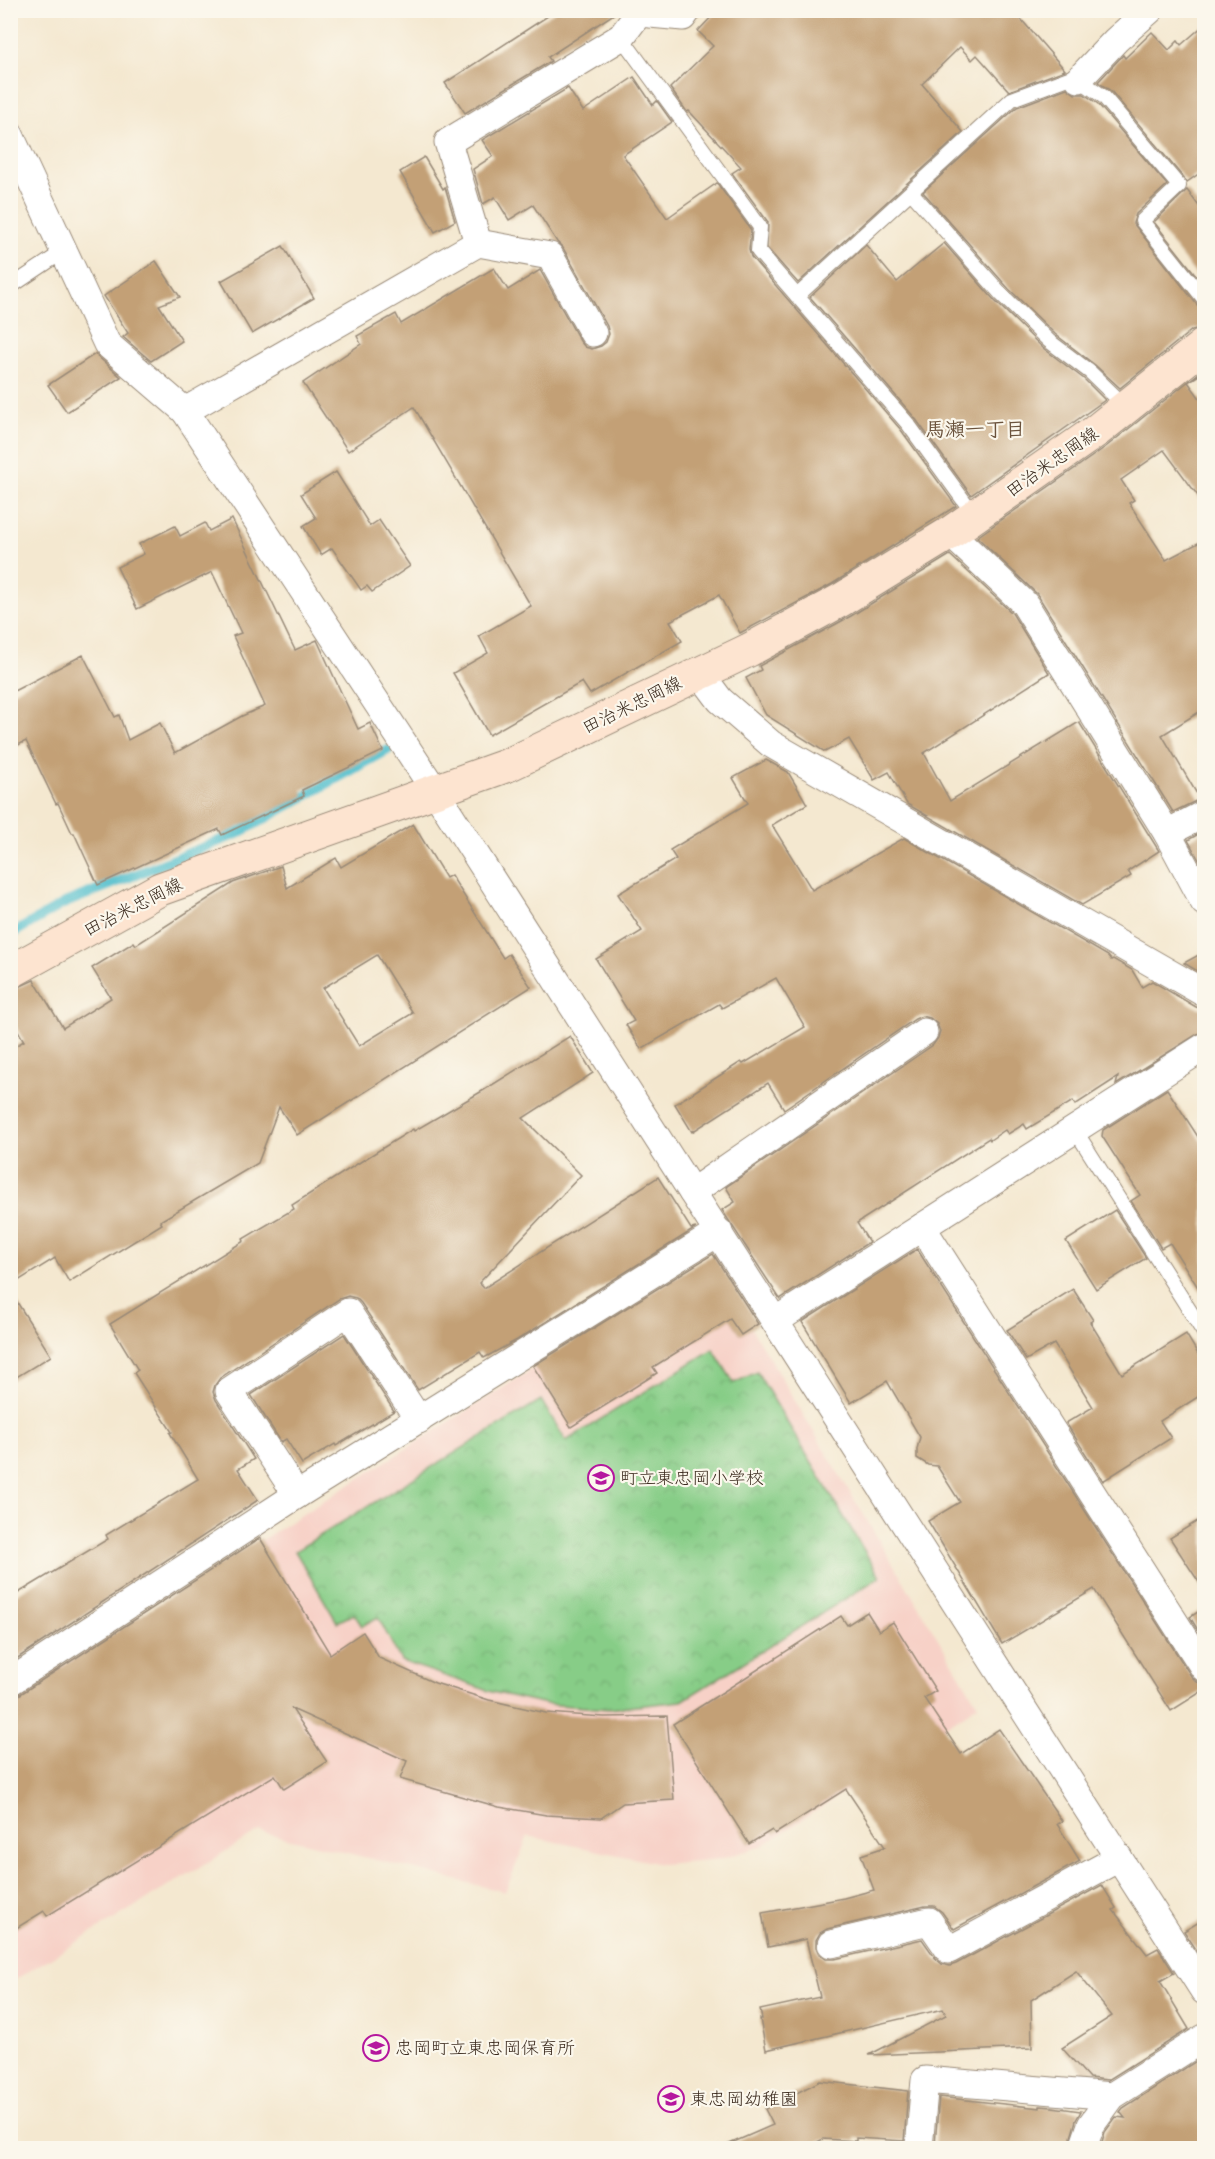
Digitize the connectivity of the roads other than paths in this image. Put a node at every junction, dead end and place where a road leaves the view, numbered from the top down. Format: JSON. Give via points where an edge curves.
{"nodes":[{"id":1,"x":688,"y":10,"type":"edge"},
{"id":2,"x":1150,"y":10,"type":"edge"},
{"id":3,"x":638,"y":12,"type":"edge"},
{"id":4,"x":621,"y":38,"type":"junction"},
{"id":5,"x":1079,"y":80,"type":"junction"},
{"id":6,"x":10,"y":135,"type":"edge"},
{"id":7,"x":911,"y":192,"type":"junction"},
{"id":8,"x":478,"y":243,"type":"junction"},
{"id":9,"x":64,"y":251,"type":"junction"},
{"id":10,"x":10,"y":287,"type":"edge"},
{"id":11,"x":797,"y":296,"type":"junction"},
{"id":12,"x":1204,"y":300,"type":"edge"},
{"id":13,"x":593,"y":333,"type":"dead end"},
{"id":14,"x":1204,"y":345,"type":"edge"},
{"id":15,"x":1126,"y":407,"type":"junction"},
{"id":16,"x":185,"y":411,"type":"junction"},
{"id":17,"x":963,"y":525,"type":"junction"},
{"id":18,"x":699,"y":672,"type":"junction"},
{"id":19,"x":435,"y":791,"type":"junction"},
{"id":20,"x":1204,"y":814,"type":"edge"},
{"id":21,"x":1167,"y":832,"type":"junction"},
{"id":22,"x":1204,"y":902,"type":"edge"},
{"id":23,"x":10,"y":972,"type":"edge"},
{"id":24,"x":1204,"y":993,"type":"edge"},
{"id":25,"x":924,"y":1032,"type":"dead end"},
{"id":26,"x":1204,"y":1047,"type":"edge"},
{"id":27,"x":1074,"y":1130,"type":"junction"},
{"id":28,"x":692,"y":1192,"type":"junction"},
{"id":29,"x":922,"y":1227,"type":"junction"},
{"id":30,"x":719,"y":1232,"type":"junction"},
{"id":31,"x":775,"y":1321,"type":"junction"},
{"id":32,"x":1204,"y":1333,"type":"edge"},
{"id":33,"x":419,"y":1420,"type":"junction"},
{"id":34,"x":297,"y":1495,"type":"junction"},
{"id":35,"x":1204,"y":1668,"type":"edge"},
{"id":36,"x":10,"y":1682,"type":"edge"},
{"id":37,"x":1119,"y":1858,"type":"junction"},
{"id":38,"x":831,"y":1944,"type":"dead end"},
{"id":39,"x":1204,"y":1991,"type":"edge"},
{"id":40,"x":1204,"y":2038,"type":"edge"},
{"id":41,"x":1112,"y":2096,"type":"junction"},
{"id":42,"x":919,"y":2148,"type":"edge"},
{"id":43,"x":1083,"y":2148,"type":"edge"}],
"edges":[{"from":1,"to":3,"type":"street","via":[[683,17]]},
{"from":2,"to":5,"type":"street"},
{"from":3,"to":4,"type":"street"},
{"from":4,"to":8,"type":"street","via":[[448,142]]},
{"from":4,"to":11,"type":"lane","via":[[760,227],[758,251]]},
{"from":5,"to":7,"type":"lane","via":[[1074,76],[1012,99]]},
{"from":5,"to":12,"type":"lane","via":[[1104,97],[1179,186],[1142,221]]},
{"from":6,"to":9,"type":"street"},
{"from":7,"to":11,"type":"lane"},
{"from":7,"to":15,"type":"lane","via":[[1010,302]]},
{"from":8,"to":13,"type":"street","via":[[550,256]]},
{"from":8,"to":16,"type":"street"},
{"from":9,"to":10,"type":"lane"},
{"from":9,"to":16,"type":"street","via":[[107,344]]},
{"from":11,"to":17,"type":"lane","via":[[908,424]]},
{"from":14,"to":15,"type":"main road","name":"田治米忠岡線"},
{"from":15,"to":17,"type":"main road","name":"田治米忠岡線"},
{"from":16,"to":19,"type":"street"},
{"from":17,"to":18,"type":"main road","name":"田治米忠岡線","via":[[841,600]]},
{"from":17,"to":21,"type":"street","via":[[1024,603]]},
{"from":18,"to":19,"type":"main road","name":"田治米忠岡線","via":[[508,765]]},
{"from":18,"to":24,"type":"street","via":[[720,700],[771,744]]},
{"from":19,"to":23,"type":"main road","name":"田治米忠岡線","via":[[160,889]]},
{"from":19,"to":28,"type":"street"},
{"from":20,"to":21,"type":"street"},
{"from":21,"to":22,"type":"street"},
{"from":25,"to":28,"type":"street"},
{"from":26,"to":27,"type":"street"},
{"from":27,"to":29,"type":"street"},
{"from":27,"to":32,"type":"lane"},
{"from":28,"to":30,"type":"street"},
{"from":29,"to":31,"type":"street"},
{"from":29,"to":35,"type":"street"},
{"from":30,"to":31,"type":"street"},
{"from":30,"to":33,"type":"street"},
{"from":31,"to":37,"type":"street"},
{"from":33,"to":34,"type":"street"},
{"from":33,"to":34,"type":"street","via":[[348,1312],[228,1391]]},
{"from":34,"to":36,"type":"street"},
{"from":37,"to":38,"type":"street","via":[[949,1950],[929,1921]]},
{"from":37,"to":39,"type":"street"},
{"from":40,"to":41,"type":"street"},
{"from":41,"to":42,"type":"street","via":[[925,2080]]},
{"from":41,"to":43,"type":"street","via":[[1091,2125]]}]}
